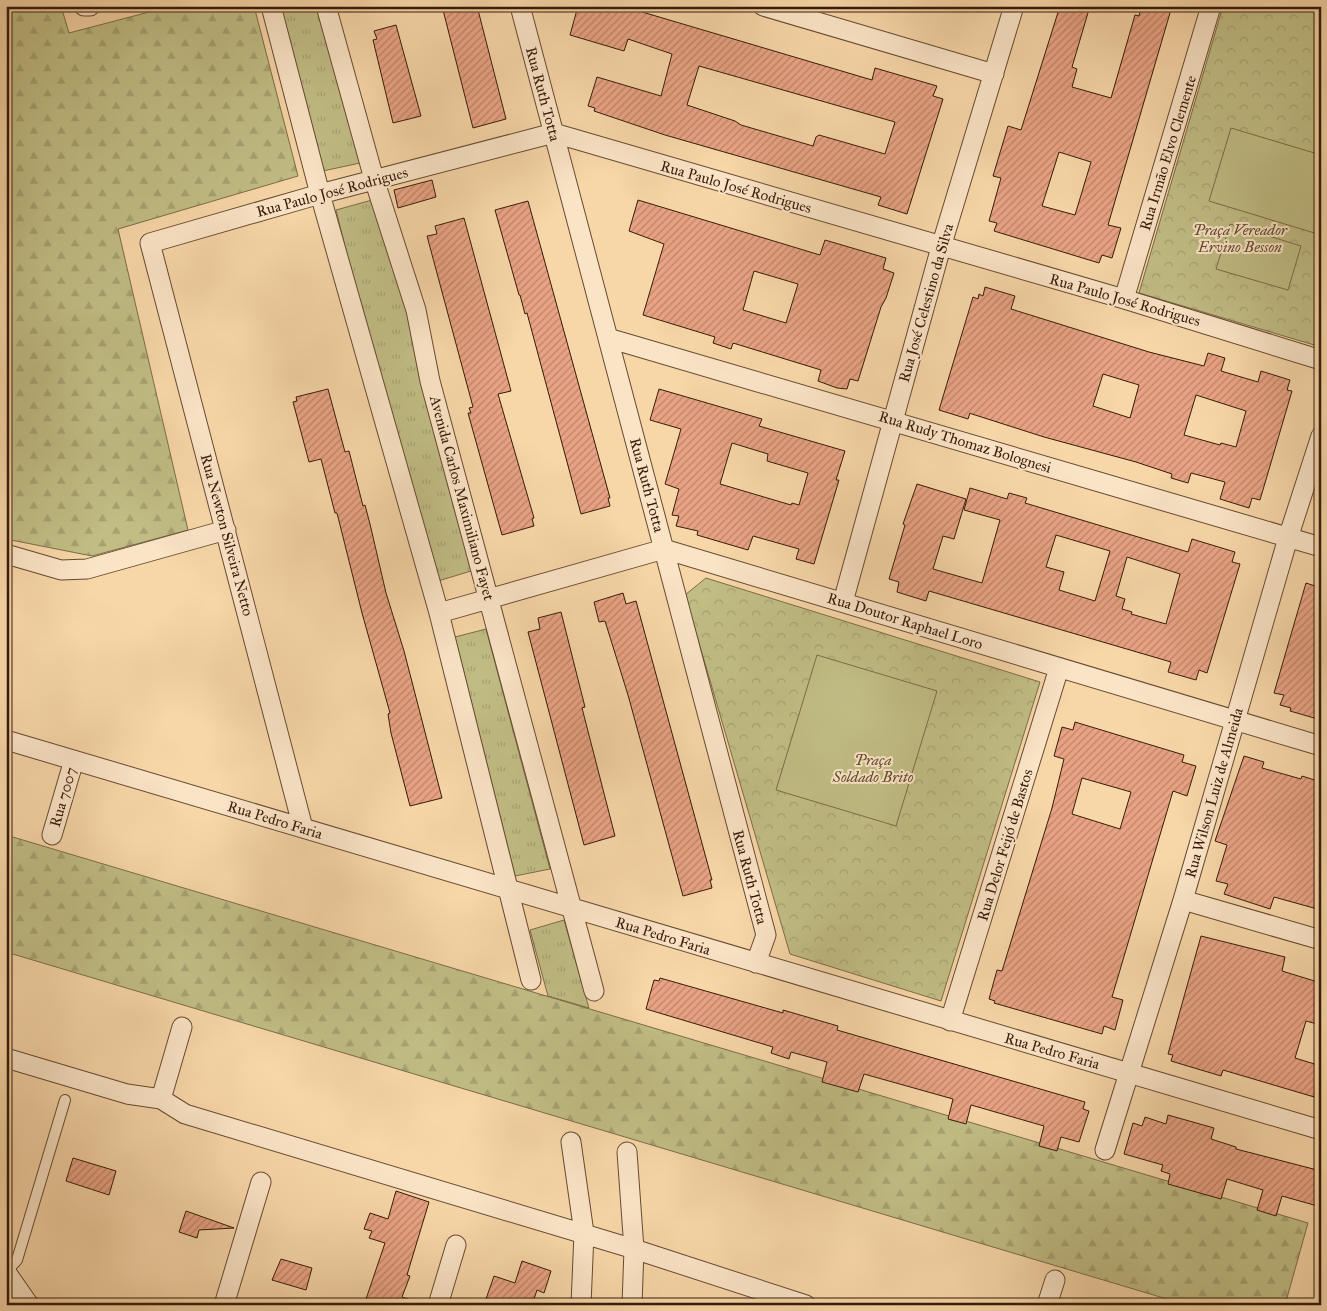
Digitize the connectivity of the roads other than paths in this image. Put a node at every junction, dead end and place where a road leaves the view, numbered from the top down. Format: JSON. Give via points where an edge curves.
{"nodes":[{"id":1,"x":84,"y":6,"type":"edge"},
{"id":2,"x":90,"y":6,"type":"edge"},
{"id":3,"x":271,"y":6,"type":"edge"},
{"id":4,"x":326,"y":6,"type":"edge"},
{"id":5,"x":520,"y":6,"type":"edge"},
{"id":6,"x":763,"y":6,"type":"edge"},
{"id":7,"x":1014,"y":6,"type":"edge"},
{"id":8,"x":1211,"y":6,"type":"edge"},
{"id":9,"x":994,"y":74,"type":"junction"},
{"id":10,"x":554,"y":132,"type":"junction"},
{"id":11,"x":374,"y":180,"type":"junction"},
{"id":12,"x":320,"y":194,"type":"junction"},
{"id":13,"x":150,"y":244,"type":"joint"},
{"id":14,"x":941,"y":247,"type":"junction"},
{"id":15,"x":1124,"y":299,"type":"junction"},
{"id":16,"x":608,"y":338,"type":"junction"},
{"id":17,"x":1321,"y":360,"type":"edge"},
{"id":18,"x":893,"y":420,"type":"junction"},
{"id":19,"x":1321,"y":436,"type":"edge"},
{"id":20,"x":226,"y":530,"type":"junction"},
{"id":21,"x":1288,"y":538,"type":"junction"},
{"id":22,"x":1321,"y":547,"type":"edge"},
{"id":23,"x":664,"y":549,"type":"junction"},
{"id":24,"x":6,"y":554,"type":"edge"},
{"id":25,"x":489,"y":600,"type":"junction"},
{"id":26,"x":843,"y":602,"type":"junction"},
{"id":27,"x":439,"y":613,"type":"junction"},
{"id":28,"x":1059,"y":668,"type":"junction"},
{"id":29,"x":1236,"y":722,"type":"junction"},
{"id":30,"x":6,"y":740,"type":"edge"},
{"id":31,"x":1321,"y":746,"type":"edge"},
{"id":32,"x":74,"y":760,"type":"junction"},
{"id":33,"x":303,"y":828,"type":"junction"},
{"id":34,"x":52,"y":835,"type":"dead end"},
{"id":35,"x":508,"y":889,"type":"junction"},
{"id":36,"x":1183,"y":900,"type":"junction"},
{"id":37,"x":572,"y":908,"type":"junction"},
{"id":38,"x":1321,"y":940,"type":"edge"},
{"id":39,"x":756,"y":963,"type":"junction"},
{"id":40,"x":531,"y":980,"type":"dead end"},
{"id":41,"x":594,"y":990,"type":"dead end"},
{"id":42,"x":950,"y":1021,"type":"junction"},
{"id":43,"x":182,"y":1027,"type":"dead end"},
{"id":44,"x":6,"y":1058,"type":"edge"},
{"id":45,"x":1128,"y":1073,"type":"junction"},
{"id":46,"x":161,"y":1099,"type":"junction"},
{"id":47,"x":65,"y":1100,"type":"dead end"},
{"id":48,"x":1321,"y":1130,"type":"edge"},
{"id":49,"x":571,"y":1142,"type":"dead end"},
{"id":50,"x":1105,"y":1150,"type":"dead end"},
{"id":51,"x":627,"y":1152,"type":"dead end"},
{"id":52,"x":261,"y":1182,"type":"dead end"},
{"id":53,"x":584,"y":1233,"type":"junction"},
{"id":54,"x":456,"y":1245,"type":"dead end"},
{"id":55,"x":634,"y":1249,"type":"junction"},
{"id":56,"x":6,"y":1273,"type":"edge"},
{"id":57,"x":1056,"y":1280,"type":"dead end"},
{"id":58,"x":29,"y":1305,"type":"edge"},
{"id":59,"x":224,"y":1305,"type":"edge"},
{"id":60,"x":438,"y":1305,"type":"edge"},
{"id":61,"x":581,"y":1305,"type":"edge"},
{"id":62,"x":632,"y":1305,"type":"edge"},
{"id":63,"x":806,"y":1305,"type":"edge"},
{"id":64,"x":1047,"y":1305,"type":"edge"}],
"edges":[{"from":1,"to":2,"type":"street"},
{"from":3,"to":12,"type":"street"},
{"from":4,"to":11,"type":"street","name":"Avenida Carlos Maximiliano Fayet"},
{"from":5,"to":10,"type":"street","name":"Rua Ruth Totta"},
{"from":6,"to":9,"type":"street"},
{"from":7,"to":9,"type":"street","name":"Rua José Celestino da Silva"},
{"from":8,"to":15,"type":"street","name":"Rua Irmão Elvo Clemente"},
{"from":9,"to":14,"type":"street","name":"Rua José Celestino da Silva"},
{"from":10,"to":11,"type":"street","name":"Rua Paulo José Rodrigues"},
{"from":10,"to":14,"type":"street","name":"Rua Paulo José Rodrigues"},
{"from":10,"to":16,"type":"street","name":"Rua Ruth Totta"},
{"from":11,"to":12,"type":"street","name":"Rua Paulo José Rodrigues"},
{"from":11,"to":25,"type":"street","name":"Avenida Carlos Maximiliano Fayet","via":[[416,310],[430,380]]},
{"from":12,"to":13,"type":"street","name":"Rua Paulo José Rodrigues"},
{"from":12,"to":27,"type":"street"},
{"from":13,"to":20,"type":"street","name":"Rua Newton Silveira Netto"},
{"from":14,"to":15,"type":"street","name":"Rua Paulo José Rodrigues"},
{"from":14,"to":18,"type":"street","name":"Rua José Celestino da Silva"},
{"from":15,"to":17,"type":"street","name":"Rua Paulo José Rodrigues"},
{"from":16,"to":18,"type":"street","name":"Rua Rudy Thomaz Bolognesi"},
{"from":16,"to":23,"type":"street","name":"Rua Ruth Totta"},
{"from":18,"to":21,"type":"street","name":"Rua Rudy Thomaz Bolognesi"},
{"from":18,"to":26,"type":"street","name":"Rua José Celestino da Silva"},
{"from":19,"to":21,"type":"street","name":"Rua Wilson Luiz de Almeida"},
{"from":20,"to":24,"type":"street","via":[[87,569],[61,570]]},
{"from":20,"to":33,"type":"street","name":"Rua Newton Silveira Netto"},
{"from":21,"to":22,"type":"street","name":"Rua Rudy Thomaz Bolognesi"},
{"from":21,"to":29,"type":"street","name":"Rua Wilson Luiz de Almeida"},
{"from":23,"to":25,"type":"street"},
{"from":23,"to":26,"type":"street","name":"Rua Doutor Raphael Loro"},
{"from":23,"to":39,"type":"street","name":"Rua Ruth Totta","via":[[766,935]]},
{"from":25,"to":27,"type":"street"},
{"from":25,"to":37,"type":"street","name":"Avenida Carlos Maximiliano Fayet"},
{"from":26,"to":28,"type":"street","name":"Rua Doutor Raphael Loro"},
{"from":27,"to":35,"type":"street"},
{"from":28,"to":29,"type":"street","name":"Rua Doutor Raphael Loro"},
{"from":28,"to":42,"type":"street","name":"Rua Delor Feijó de Bastos"},
{"from":29,"to":31,"type":"street","name":"Rua Doutor Raphael Loro"},
{"from":29,"to":36,"type":"street","name":"Rua Wilson Luiz de Almeida"},
{"from":30,"to":32,"type":"street","name":"Rua Pedro Faria"},
{"from":32,"to":33,"type":"street","name":"Rua Pedro Faria"},
{"from":32,"to":34,"type":"street","name":"Rua 7007"},
{"from":33,"to":35,"type":"street","name":"Rua Pedro Faria"},
{"from":35,"to":37,"type":"street","name":"Rua Pedro Faria"},
{"from":35,"to":40,"type":"street"},
{"from":36,"to":38,"type":"street"},
{"from":36,"to":45,"type":"street","name":"Rua Wilson Luiz de Almeida"},
{"from":37,"to":39,"type":"street","name":"Rua Pedro Faria"},
{"from":37,"to":41,"type":"street","name":"Avenida Carlos Maximiliano Fayet"},
{"from":39,"to":42,"type":"street","name":"Rua Pedro Faria"},
{"from":42,"to":45,"type":"street","name":"Rua Pedro Faria"},
{"from":43,"to":46,"type":"street"},
{"from":44,"to":46,"type":"street","via":[[127,1094]]},
{"from":45,"to":48,"type":"street","name":"Rua Pedro Faria"},
{"from":45,"to":50,"type":"street","name":"Rua Wilson Luiz de Almeida"},
{"from":46,"to":53,"type":"street","via":[[184,1114]]},
{"from":47,"to":56,"type":"lane","via":[[17,1260]]},
{"from":49,"to":53,"type":"street"},
{"from":51,"to":55,"type":"street"},
{"from":52,"to":59,"type":"street"},
{"from":53,"to":55,"type":"street"},
{"from":53,"to":61,"type":"street"},
{"from":54,"to":60,"type":"street"},
{"from":55,"to":62,"type":"street"},
{"from":55,"to":63,"type":"street"},
{"from":56,"to":58,"type":"street"},
{"from":57,"to":64,"type":"street"}]}
